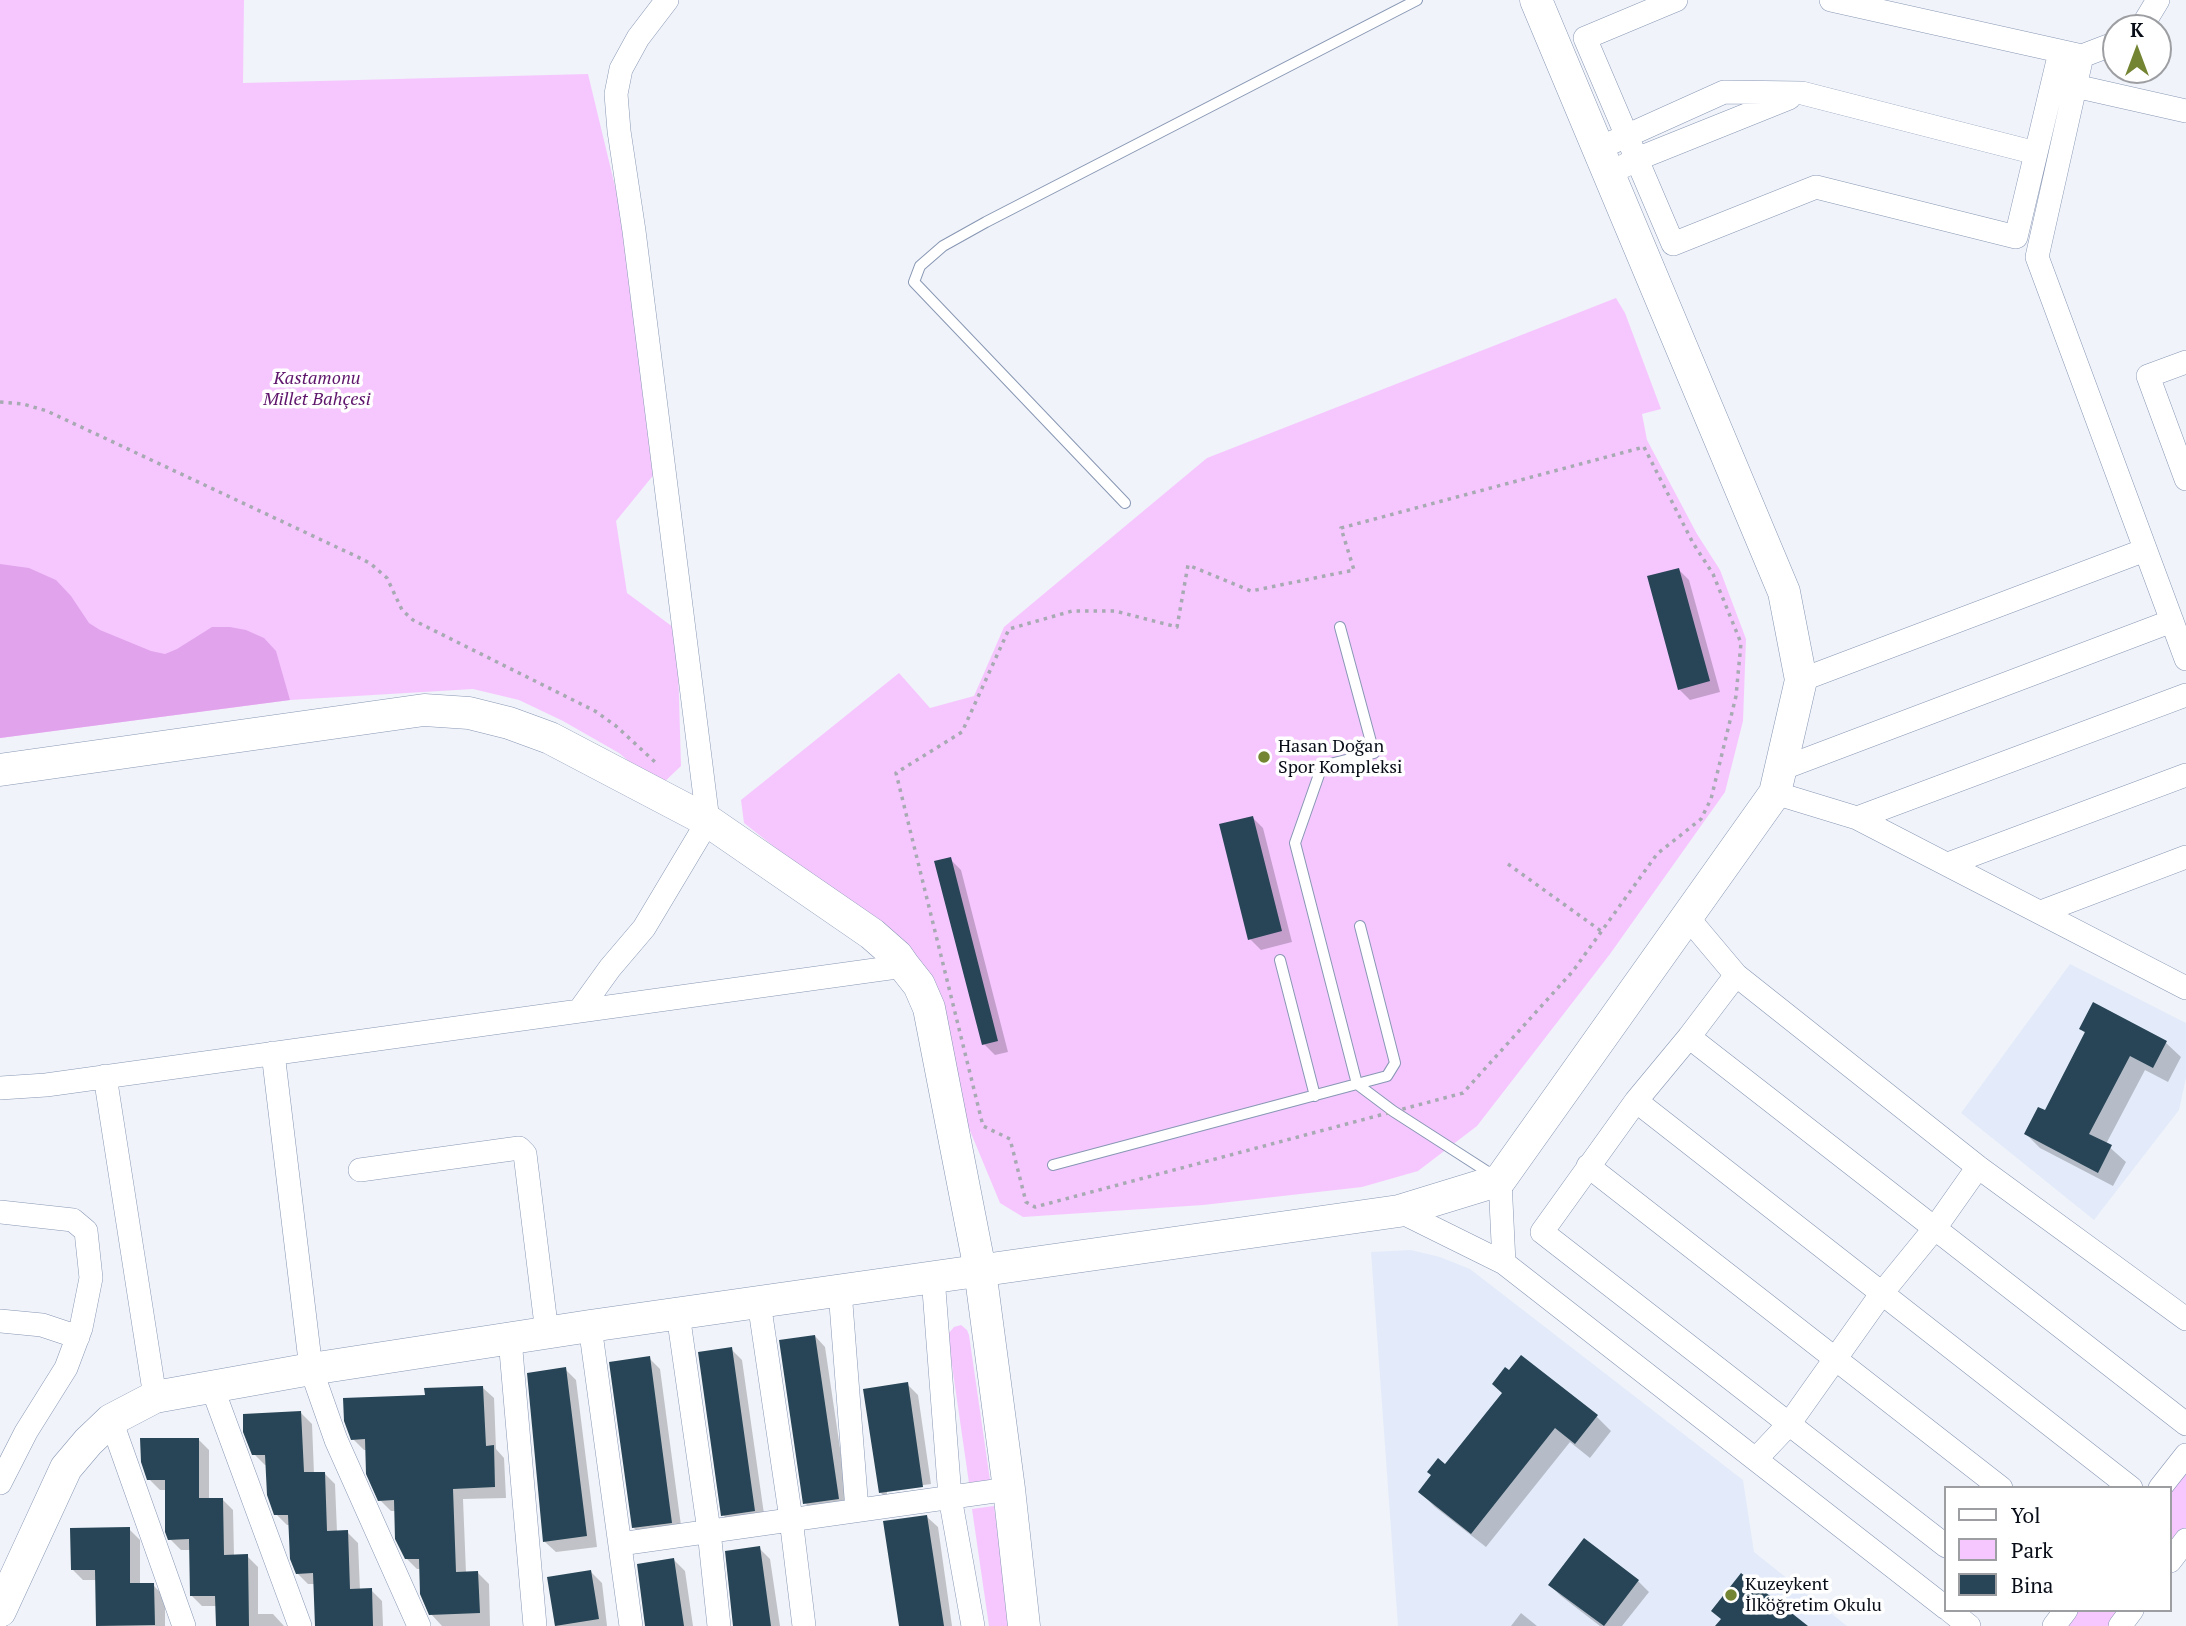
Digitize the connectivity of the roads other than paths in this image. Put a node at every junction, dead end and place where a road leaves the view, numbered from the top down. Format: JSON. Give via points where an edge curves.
{"nodes":[{"id":1,"x":667,"y":0,"type":"edge"},
{"id":2,"x":1418,"y":0,"type":"edge"},
{"id":3,"x":1536,"y":0,"type":"edge"},
{"id":4,"x":1676,"y":0,"type":"edge"},
{"id":5,"x":1831,"y":0,"type":"edge"},
{"id":6,"x":2102,"y":46,"type":"edge"},
{"id":7,"x":2071,"y":54,"type":"junction"},
{"id":8,"x":2076,"y":86,"type":"junction"},
{"id":9,"x":1802,"y":93,"type":"junction"},
{"id":10,"x":1684,"y":109,"type":"junction"},
{"id":11,"x":2186,"y":111,"type":"edge"},
{"id":12,"x":1696,"y":135,"type":"junction"},
{"id":13,"x":1612,"y":153,"type":"junction"},
{"id":14,"x":2036,"y":153,"type":"junction"},
{"id":15,"x":1637,"y":159,"type":"junction"},
{"id":16,"x":2186,"y":362,"type":"edge"},
{"id":17,"x":2181,"y":451,"type":"edge"},
{"id":18,"x":2186,"y":479,"type":"edge"},
{"id":19,"x":1125,"y":503,"type":"dead end"},
{"id":20,"x":2145,"y":551,"type":"junction"},
{"id":21,"x":2172,"y":621,"type":"junction"},
{"id":22,"x":1340,"y":627,"type":"dead end"},
{"id":23,"x":2186,"y":659,"type":"edge"},
{"id":24,"x":1801,"y":680,"type":"junction"},
{"id":25,"x":2186,"y":695,"type":"edge"},
{"id":26,"x":0,"y":770,"type":"edge"},
{"id":27,"x":2186,"y":775,"type":"edge"},
{"id":28,"x":1778,"y":781,"type":"junction"},
{"id":29,"x":1857,"y":818,"type":"junction"},
{"id":30,"x":708,"y":821,"type":"junction"},
{"id":31,"x":2186,"y":857,"type":"edge"},
{"id":32,"x":1948,"y":864,"type":"junction"},
{"id":33,"x":2041,"y":912,"type":"junction"},
{"id":34,"x":1688,"y":918,"type":"junction"},
{"id":35,"x":1360,"y":926,"type":"dead end"},
{"id":36,"x":1280,"y":960,"type":"dead end"},
{"id":37,"x":904,"y":965,"type":"junction"},
{"id":38,"x":1736,"y":975,"type":"junction"},
{"id":39,"x":2186,"y":988,"type":"edge"},
{"id":40,"x":579,"y":1011,"type":"junction"},
{"id":41,"x":1689,"y":1037,"type":"junction"},
{"id":42,"x":273,"y":1053,"type":"junction"},
{"id":43,"x":105,"y":1076,"type":"junction"},
{"id":44,"x":1357,"y":1084,"type":"junction"},
{"id":45,"x":0,"y":1088,"type":"edge"},
{"id":46,"x":1315,"y":1096,"type":"junction"},
{"id":47,"x":1636,"y":1101,"type":"junction"},
{"id":48,"x":1053,"y":1165,"type":"dead end"},
{"id":49,"x":1588,"y":1166,"type":"junction"},
{"id":50,"x":1978,"y":1167,"type":"junction"},
{"id":51,"x":360,"y":1170,"type":"dead end"},
{"id":52,"x":1500,"y":1180,"type":"junction"},
{"id":53,"x":1399,"y":1211,"type":"junction"},
{"id":54,"x":0,"y":1212,"type":"edge"},
{"id":55,"x":1935,"y":1228,"type":"junction"},
{"id":56,"x":1504,"y":1263,"type":"junction"},
{"id":57,"x":979,"y":1270,"type":"junction"},
{"id":58,"x":933,"y":1277,"type":"junction"},
{"id":59,"x":840,"y":1291,"type":"junction"},
{"id":60,"x":1882,"y":1293,"type":"junction"},
{"id":61,"x":759,"y":1302,"type":"junction"},
{"id":62,"x":678,"y":1314,"type":"junction"},
{"id":63,"x":2186,"y":1319,"type":"edge"},
{"id":64,"x":0,"y":1321,"type":"edge"},
{"id":65,"x":590,"y":1326,"type":"junction"},
{"id":66,"x":547,"y":1333,"type":"junction"},
{"id":67,"x":78,"y":1337,"type":"junction"},
{"id":68,"x":510,"y":1339,"type":"junction"},
{"id":69,"x":1835,"y":1358,"type":"junction"},
{"id":70,"x":311,"y":1369,"type":"junction"},
{"id":71,"x":212,"y":1387,"type":"junction"},
{"id":72,"x":155,"y":1397,"type":"junction"},
{"id":73,"x":111,"y":1420,"type":"junction"},
{"id":74,"x":1789,"y":1424,"type":"junction"},
{"id":75,"x":2186,"y":1424,"type":"edge"},
{"id":76,"x":9,"y":1447,"type":"edge"},
{"id":77,"x":2186,"y":1455,"type":"edge"},
{"id":78,"x":1756,"y":1459,"type":"junction"},
{"id":79,"x":0,"y":1483,"type":"edge"},
{"id":80,"x":1998,"y":1486,"type":"edge"},
{"id":81,"x":2128,"y":1486,"type":"edge"},
{"id":82,"x":2163,"y":1486,"type":"edge"},
{"id":83,"x":1009,"y":1489,"type":"junction"},
{"id":84,"x":950,"y":1497,"type":"junction"},
{"id":85,"x":857,"y":1510,"type":"junction"},
{"id":86,"x":791,"y":1519,"type":"junction"},
{"id":87,"x":709,"y":1531,"type":"junction"},
{"id":88,"x":2186,"y":1540,"type":"edge"},
{"id":89,"x":1944,"y":1544,"type":"edge"},
{"id":90,"x":620,"y":1545,"type":"junction"},
{"id":91,"x":2172,"y":1558,"type":"edge"},
{"id":92,"x":3,"y":1597,"type":"edge"},
{"id":93,"x":1944,"y":1606,"type":"edge"},
{"id":94,"x":1952,"y":1612,"type":"edge"},
{"id":95,"x":184,"y":1626,"type":"edge"},
{"id":96,"x":300,"y":1626,"type":"edge"},
{"id":97,"x":419,"y":1626,"type":"edge"},
{"id":98,"x":535,"y":1626,"type":"edge"},
{"id":99,"x":631,"y":1626,"type":"edge"},
{"id":100,"x":719,"y":1626,"type":"edge"},
{"id":101,"x":804,"y":1626,"type":"edge"},
{"id":102,"x":973,"y":1626,"type":"edge"},
{"id":103,"x":1024,"y":1626,"type":"edge"},
{"id":104,"x":1969,"y":1626,"type":"edge"}],
"edges":[{"from":1,"to":30,"type":"street","via":[[621,69],[616,94]]},
{"from":2,"to":19,"type":"lane","via":[[986,222],[943,246],[920,266],[914,282]]},
{"from":3,"to":13,"type":"street"},
{"from":4,"to":13,"type":"street","via":[[1585,38]]},
{"from":5,"to":7,"type":"street"},
{"from":6,"to":7,"type":"street"},
{"from":7,"to":8,"type":"street"},
{"from":7,"to":14,"type":"street"},
{"from":8,"to":11,"type":"street"},
{"from":8,"to":20,"type":"street","via":[[2037,257]]},
{"from":9,"to":10,"type":"street","via":[[1724,92]]},
{"from":9,"to":12,"type":"street"},
{"from":9,"to":14,"type":"street"},
{"from":10,"to":12,"type":"street"},
{"from":10,"to":13,"type":"street"},
{"from":12,"to":15,"type":"street"},
{"from":13,"to":15,"type":"street"},
{"from":13,"to":15,"type":"street"},
{"from":13,"to":24,"type":"street","via":[[1784,592]]},
{"from":14,"to":15,"type":"street","via":[[2016,237],[1816,187],[1673,244]]},
{"from":16,"to":17,"type":"street","via":[[2148,376]]},
{"from":17,"to":18,"type":"street"},
{"from":20,"to":21,"type":"street"},
{"from":20,"to":24,"type":"street"},
{"from":21,"to":23,"type":"street"},
{"from":21,"to":28,"type":"street"},
{"from":22,"to":44,"type":"lane","via":[[1374,753],[1322,766],[1294,843]]},
{"from":24,"to":28,"type":"street"},
{"from":25,"to":29,"type":"street"},
{"from":26,"to":30,"type":"street","via":[[424,710],[447,711],[489,718],[550,738]]},
{"from":27,"to":32,"type":"street"},
{"from":28,"to":29,"type":"street"},
{"from":28,"to":34,"type":"street"},
{"from":29,"to":32,"type":"street"},
{"from":30,"to":37,"type":"street","via":[[872,934]]},
{"from":30,"to":40,"type":"street","via":[[644,928]]},
{"from":31,"to":33,"type":"street"},
{"from":32,"to":33,"type":"street"},
{"from":33,"to":39,"type":"street"},
{"from":34,"to":38,"type":"street"},
{"from":34,"to":52,"type":"street"},
{"from":35,"to":44,"type":"lane","via":[[1395,1063],[1387,1076]]},
{"from":36,"to":46,"type":"lane"},
{"from":37,"to":40,"type":"street"},
{"from":37,"to":57,"type":"street","via":[[929,1008]]},
{"from":38,"to":41,"type":"street"},
{"from":38,"to":50,"type":"street"},
{"from":40,"to":42,"type":"street"},
{"from":41,"to":47,"type":"street"},
{"from":41,"to":55,"type":"street"},
{"from":42,"to":43,"type":"street"},
{"from":42,"to":70,"type":"street"},
{"from":43,"to":45,"type":"street"},
{"from":43,"to":72,"type":"street"},
{"from":44,"to":46,"type":"lane"},
{"from":44,"to":52,"type":"lane"},
{"from":46,"to":48,"type":"lane"},
{"from":47,"to":49,"type":"street"},
{"from":47,"to":60,"type":"street"},
{"from":49,"to":69,"type":"street"},
{"from":49,"to":74,"type":"street","via":[[1542,1232]]},
{"from":50,"to":55,"type":"street"},
{"from":50,"to":63,"type":"street"},
{"from":51,"to":66,"type":"street","via":[[519,1148],[525,1154]]},
{"from":52,"to":53,"type":"street"},
{"from":52,"to":56,"type":"street"},
{"from":53,"to":56,"type":"street"},
{"from":53,"to":57,"type":"street"},
{"from":54,"to":67,"type":"street","via":[[73,1220],[86,1231],[92,1278]]},
{"from":55,"to":60,"type":"street"},
{"from":55,"to":75,"type":"street"},
{"from":56,"to":78,"type":"street"},
{"from":57,"to":58,"type":"street"},
{"from":57,"to":83,"type":"street"},
{"from":58,"to":59,"type":"street"},
{"from":58,"to":84,"type":"street"},
{"from":59,"to":61,"type":"street"},
{"from":59,"to":85,"type":"street"},
{"from":60,"to":69,"type":"street"},
{"from":60,"to":81,"type":"street"},
{"from":61,"to":62,"type":"street"},
{"from":61,"to":86,"type":"street"},
{"from":62,"to":65,"type":"street"},
{"from":62,"to":87,"type":"street"},
{"from":64,"to":67,"type":"street","via":[[42,1325]]},
{"from":65,"to":66,"type":"street"},
{"from":65,"to":90,"type":"street"},
{"from":66,"to":68,"type":"street"},
{"from":67,"to":76,"type":"street","via":[[66,1368]]},
{"from":68,"to":70,"type":"street"},
{"from":68,"to":98,"type":"street"},
{"from":69,"to":74,"type":"street"},
{"from":69,"to":80,"type":"street"},
{"from":70,"to":71,"type":"street"},
{"from":70,"to":97,"type":"street","via":[[336,1440]]},
{"from":71,"to":72,"type":"street"},
{"from":71,"to":96,"type":"street"},
{"from":72,"to":73,"type":"street"},
{"from":73,"to":92,"type":"street","via":[[66,1468]]},
{"from":73,"to":95,"type":"street"},
{"from":74,"to":78,"type":"street"},
{"from":74,"to":89,"type":"street"},
{"from":76,"to":79,"type":"street"},
{"from":77,"to":82,"type":"street"},
{"from":78,"to":93,"type":"street"},
{"from":83,"to":84,"type":"street"},
{"from":83,"to":103,"type":"street"},
{"from":84,"to":85,"type":"street"},
{"from":84,"to":102,"type":"street"},
{"from":85,"to":86,"type":"street"},
{"from":86,"to":87,"type":"street"},
{"from":86,"to":101,"type":"street"},
{"from":87,"to":90,"type":"street"},
{"from":87,"to":100,"type":"street"},
{"from":88,"to":91,"type":"street"},
{"from":90,"to":99,"type":"street"},
{"from":94,"to":104,"type":"street"}]}
